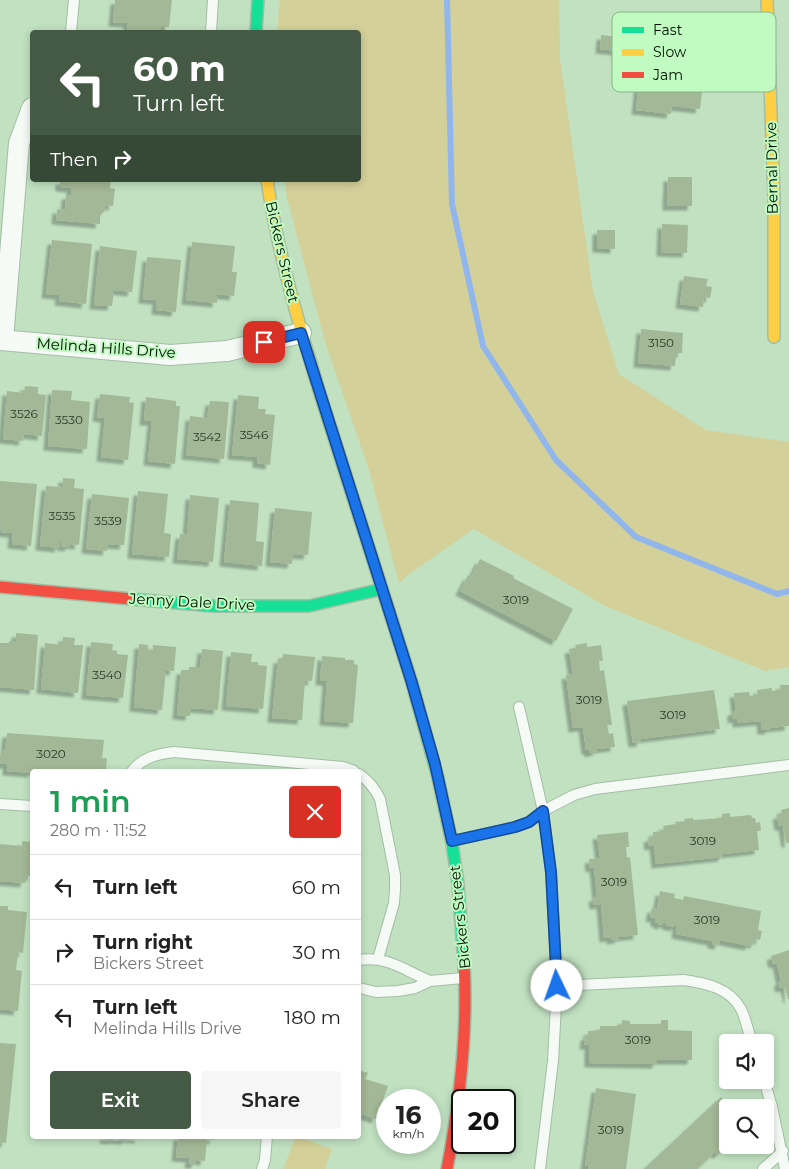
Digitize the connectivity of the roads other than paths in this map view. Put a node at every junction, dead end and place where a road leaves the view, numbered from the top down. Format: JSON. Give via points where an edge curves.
{"nodes":[{"id":1,"x":74,"y":0,"type":"edge"},
{"id":2,"x":213,"y":0,"type":"edge"},
{"id":3,"x":258,"y":0,"type":"edge"},
{"id":4,"x":71,"y":30,"type":"edge"},
{"id":5,"x":211,"y":30,"type":"edge"},
{"id":6,"x":256,"y":30,"type":"edge"},
{"id":7,"x":770,"y":92,"type":"edge"},
{"id":8,"x":30,"y":113,"type":"edge"},
{"id":9,"x":267,"y":182,"type":"edge"},
{"id":10,"x":301,"y":333,"type":"junction"},
{"id":11,"x":774,"y":337,"type":"dead end"},
{"id":12,"x":1,"y":340,"type":"edge"},
{"id":13,"x":0,"y":587,"type":"edge"},
{"id":14,"x":382,"y":589,"type":"junction"},
{"id":15,"x":519,"y":707,"type":"dead end"},
{"id":16,"x":789,"y":765,"type":"edge"},
{"id":17,"x":134,"y":769,"type":"edge"},
{"id":18,"x":348,"y":769,"type":"edge"},
{"id":19,"x":361,"y":776,"type":"edge"},
{"id":20,"x":0,"y":804,"type":"edge"},
{"id":21,"x":30,"y":806,"type":"edge"},
{"id":22,"x":543,"y":811,"type":"junction"},
{"id":23,"x":452,"y":841,"type":"junction"},
{"id":24,"x":378,"y":959,"type":"junction"},
{"id":25,"x":361,"y":960,"type":"edge"},
{"id":26,"x":466,"y":978,"type":"junction"},
{"id":27,"x":430,"y":981,"type":"junction"},
{"id":28,"x":557,"y":986,"type":"junction"},
{"id":29,"x":361,"y":988,"type":"edge"},
{"id":30,"x":749,"y":1034,"type":"edge"},
{"id":31,"x":767,"y":1089,"type":"edge"},
{"id":32,"x":267,"y":1139,"type":"edge"},
{"id":33,"x":783,"y":1152,"type":"junction"},
{"id":34,"x":262,"y":1169,"type":"edge"},
{"id":35,"x":447,"y":1169,"type":"edge"},
{"id":36,"x":540,"y":1169,"type":"edge"},
{"id":37,"x":763,"y":1169,"type":"edge"},
{"id":38,"x":785,"y":1169,"type":"edge"}],
"edges":[{"from":1,"to":4,"type":"lane"},
{"from":2,"to":5,"type":"lane"},
{"from":3,"to":6,"type":"street"},
{"from":7,"to":11,"type":"street","name":"Bernal Drive"},
{"from":8,"to":12,"type":"street","via":[[19,143]]},
{"from":9,"to":10,"type":"street","name":"Bickers Street","via":[[288,288]]},
{"from":10,"to":12,"type":"street","name":"Melinda Hills Drive","via":[[227,351],[170,355]]},
{"from":10,"to":14,"type":"street","name":"Bickers Street"},
{"from":13,"to":14,"type":"street","name":"Jenny Dale Drive","via":[[213,606],[309,606]]},
{"from":14,"to":23,"type":"street","name":"Bickers Street","via":[[435,764]]},
{"from":15,"to":22,"type":"lane"},
{"from":16,"to":22,"type":"lane","via":[[595,789],[574,795]]},
{"from":17,"to":18,"type":"lane","via":[[145,759],[174,752]]},
{"from":19,"to":24,"type":"lane","via":[[380,799],[395,876],[394,903]]},
{"from":20,"to":21,"type":"lane"},
{"from":22,"to":23,"type":"lane","via":[[529,822],[515,827]]},
{"from":22,"to":28,"type":"lane","via":[[551,872]]},
{"from":23,"to":26,"type":"street","name":"Bickers Street"},
{"from":24,"to":25,"type":"lane"},
{"from":24,"to":27,"type":"lane"},
{"from":26,"to":27,"type":"lane"},
{"from":26,"to":35,"type":"street","name":"Bickers Street","via":[[462,1068]]},
{"from":27,"to":29,"type":"lane","via":[[398,992]]},
{"from":28,"to":30,"type":"lane","via":[[702,982],[735,1001]]},
{"from":28,"to":36,"type":"lane","via":[[553,1061]]},
{"from":31,"to":33,"type":"lane"},
{"from":32,"to":34,"type":"lane"},
{"from":33,"to":37,"type":"lane"},
{"from":33,"to":38,"type":"lane"}]}
